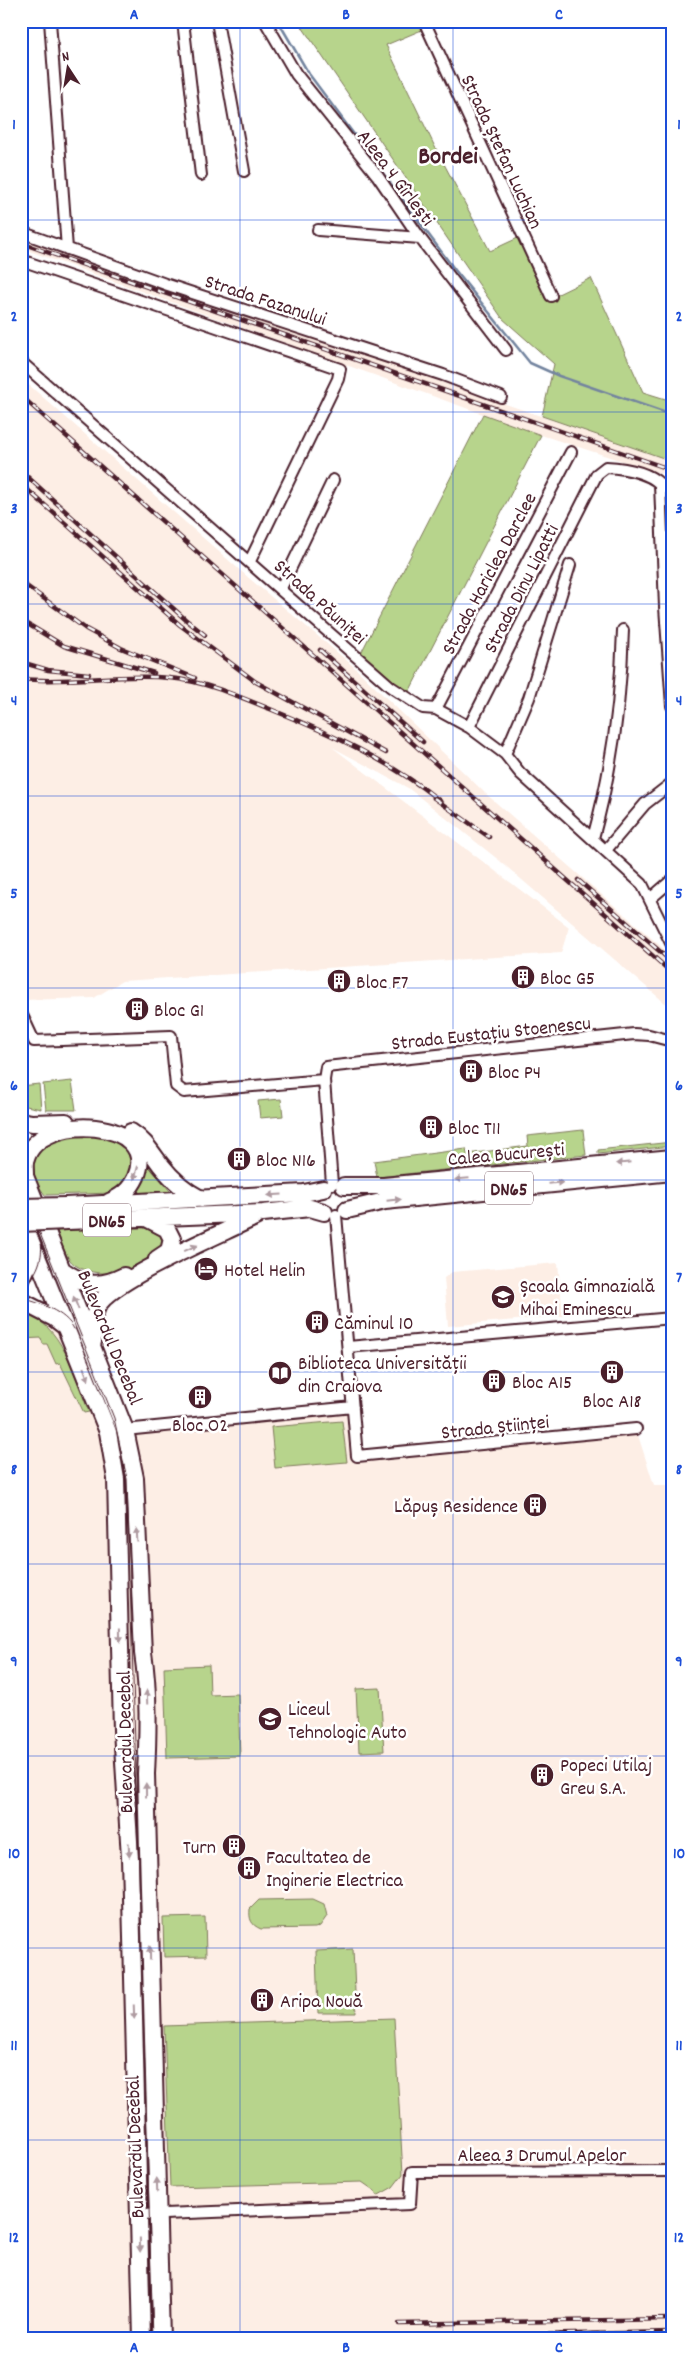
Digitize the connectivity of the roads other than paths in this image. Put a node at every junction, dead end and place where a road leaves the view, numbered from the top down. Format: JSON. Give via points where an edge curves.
{"nodes":[{"id":1,"x":50,"y":21,"type":"edge"},
{"id":2,"x":182,"y":21,"type":"edge"},
{"id":3,"x":217,"y":21,"type":"edge"},
{"id":4,"x":265,"y":21,"type":"edge"},
{"id":5,"x":424,"y":21,"type":"edge"},
{"id":6,"x":244,"y":171,"type":"dead end"},
{"id":7,"x":201,"y":175,"type":"dead end"},
{"id":8,"x":318,"y":230,"type":"dead end"},
{"id":9,"x":21,"y":232,"type":"edge"},
{"id":10,"x":420,"y":238,"type":"junction"},
{"id":11,"x":68,"y":249,"type":"junction"},
{"id":12,"x":21,"y":260,"type":"edge"},
{"id":13,"x":551,"y":296,"type":"dead end"},
{"id":14,"x":506,"y":350,"type":"dead end"},
{"id":15,"x":21,"y":362,"type":"edge"},
{"id":16,"x":501,"y":397,"type":"dead end"},
{"id":17,"x":571,"y":452,"type":"dead end"},
{"id":18,"x":332,"y":480,"type":"dead end"},
{"id":19,"x":250,"y":561,"type":"junction"},
{"id":20,"x":570,"y":565,"type":"dead end"},
{"id":21,"x":281,"y":588,"type":"junction"},
{"id":22,"x":623,"y":630,"type":"dead end"},
{"id":23,"x":672,"y":706,"type":"edge"},
{"id":24,"x":436,"y":709,"type":"junction"},
{"id":25,"x":469,"y":728,"type":"junction"},
{"id":26,"x":505,"y":754,"type":"junction"},
{"id":27,"x":672,"y":783,"type":"edge"},
{"id":28,"x":593,"y":838,"type":"junction"},
{"id":29,"x":606,"y":850,"type":"junction"},
{"id":30,"x":672,"y":880,"type":"edge"},
{"id":31,"x":650,"y":899,"type":"junction"},
{"id":32,"x":672,"y":945,"type":"edge"},
{"id":33,"x":21,"y":1013,"type":"edge"},
{"id":34,"x":672,"y":1041,"type":"edge"},
{"id":35,"x":324,"y":1080,"type":"junction"},
{"id":36,"x":21,"y":1121,"type":"edge"},
{"id":37,"x":672,"y":1158,"type":"edge"},
{"id":38,"x":23,"y":1170,"type":"edge"},
{"id":39,"x":672,"y":1172,"type":"edge"},
{"id":40,"x":333,"y":1186,"type":"junction"},
{"id":41,"x":201,"y":1199,"type":"junction"},
{"id":42,"x":102,"y":1205,"type":"junction"},
{"id":43,"x":21,"y":1207,"type":"edge"},
{"id":44,"x":336,"y":1212,"type":"junction"},
{"id":45,"x":263,"y":1213,"type":"junction"},
{"id":46,"x":67,"y":1214,"type":"junction"},
{"id":47,"x":21,"y":1217,"type":"edge"},
{"id":48,"x":146,"y":1218,"type":"junction"},
{"id":49,"x":21,"y":1223,"type":"edge"},
{"id":50,"x":31,"y":1241,"type":"junction"},
{"id":51,"x":61,"y":1269,"type":"junction"},
{"id":52,"x":21,"y":1280,"type":"edge"},
{"id":53,"x":21,"y":1301,"type":"edge"},
{"id":54,"x":672,"y":1318,"type":"edge"},
{"id":55,"x":68,"y":1329,"type":"junction"},
{"id":56,"x":348,"y":1347,"type":"junction"},
{"id":57,"x":93,"y":1348,"type":"junction"},
{"id":58,"x":353,"y":1408,"type":"junction"},
{"id":59,"x":125,"y":1430,"type":"junction"},
{"id":60,"x":636,"y":1430,"type":"dead end"},
{"id":61,"x":672,"y":2171,"type":"edge"},
{"id":62,"x":157,"y":2214,"type":"junction"},
{"id":63,"x":140,"y":2215,"type":"junction"},
{"id":64,"x":142,"y":2339,"type":"edge"},
{"id":65,"x":161,"y":2339,"type":"edge"}],
"edges":[{"from":1,"to":11,"type":"street"},
{"from":2,"to":7,"type":"street"},
{"from":3,"to":6,"type":"street"},
{"from":4,"to":10,"type":"street","name":"Aleea 4 Gîrlești","via":[[296,74],[377,175]]},
{"from":5,"to":13,"type":"street","name":"Strada Ștefan Luchian"},
{"from":8,"to":10,"type":"street"},
{"from":9,"to":11,"type":"street","name":"Strada Fazanului"},
{"from":10,"to":14,"type":"street","name":"Aleea 4 Gîrlești"},
{"from":11,"to":16,"type":"street","name":"Strada Fazanului"},
{"from":12,"to":19,"type":"street","via":[[340,370]]},
{"from":15,"to":19,"type":"street","name":"Strada Păuniței"},
{"from":17,"to":24,"type":"street","name":"Strada Hariclea Darclee"},
{"from":18,"to":21,"type":"street"},
{"from":19,"to":21,"type":"street","name":"Strada Păuniței"},
{"from":20,"to":26,"type":"street","via":[[529,698]]},
{"from":21,"to":24,"type":"street","name":"Strada Păuniței","via":[[391,687],[423,708]]},
{"from":22,"to":28,"type":"street","via":[[622,676],[609,776]]},
{"from":23,"to":25,"type":"street","name":"Strada Dinu Lipatti","via":[[660,484],[653,478],[606,466],[597,474]]},
{"from":24,"to":25,"type":"street","name":"Strada Păuniței"},
{"from":25,"to":26,"type":"street","name":"Strada Păuniței"},
{"from":26,"to":28,"type":"street","name":"Strada Păuniței","via":[[520,773]]},
{"from":27,"to":29,"type":"street","via":[[645,804]]},
{"from":28,"to":29,"type":"street","name":"Strada Păuniței"},
{"from":29,"to":31,"type":"street","name":"Strada Păuniței","via":[[642,884]]},
{"from":30,"to":31,"type":"street"},
{"from":31,"to":32,"type":"street","name":"Strada Păuniței"},
{"from":33,"to":35,"type":"street","via":[[34,1041],[171,1036],[176,1086],[184,1092]]},
{"from":34,"to":35,"type":"street","name":"Strada Eustațiu Stoenescu","via":[[634,1034],[326,1067]]},
{"from":35,"to":40,"type":"street"},
{"from":36,"to":41,"type":"main road","via":[[80,1121],[120,1126],[135,1134],[173,1178]]},
{"from":37,"to":40,"type":"main road","name":"Calea București","number":"DN65","one_way":true,"via":[[384,1186]]},
{"from":38,"to":42,"type":"main road","one_way":true,"via":[[37,1140],[54,1131],[78,1128],[112,1130],[136,1147],[138,1172],[124,1194]]},
{"from":38,"to":51,"type":"main road","name":"Bulevardul Decebal"},
{"from":44,"to":39,"type":"main road","name":"Calea București","number":"DN65","one_way":true,"via":[[386,1201]]},
{"from":40,"to":41,"type":"main road","name":"Calea București","number":"DN65","one_way":true,"via":[[304,1193]]},
{"from":40,"to":44,"type":"main road","via":[[319,1199],[320,1206]]},
{"from":40,"to":44,"type":"main road","via":[[350,1196],[350,1203]]},
{"from":41,"to":42,"type":"main road","name":"Calea București","number":"DN65"},
{"from":42,"to":46,"type":"main road","name":"Calea București"},
{"from":43,"to":46,"type":"main road","name":"Calea București","bridge":true},
{"from":44,"to":45,"type":"main road","name":"Calea București","number":"DN65","via":[[310,1208]]},
{"from":44,"to":56,"type":"street"},
{"from":45,"to":48,"type":"main road","name":"Calea București","number":"DN65"},
{"from":57,"to":45,"type":"main road","one_way":true,"via":[[95,1313],[106,1296],[123,1283],[177,1254]]},
{"from":46,"to":48,"type":"main road","name":"Calea București","number":"DN65"},
{"from":46,"to":49,"type":"main road","name":"Calea București","bridge":true},
{"from":47,"to":50,"type":"main road","name":"Bulevardul Decebal"},
{"from":48,"to":51,"type":"main road","via":[[170,1233],[172,1245],[164,1256],[111,1282],[83,1283]]},
{"from":50,"to":52,"type":"main road","via":[[30,1262]]},
{"from":50,"to":55,"type":"main road","name":"Bulevardul Decebal"},
{"from":57,"to":51,"type":"main road","name":"Bulevardul Decebal","one_way":true},
{"from":53,"to":55,"type":"main road"},
{"from":54,"to":56,"type":"street"},
{"from":55,"to":63,"type":"main road","name":"Bulevardul Decebal","one_way":true,"via":[[108,1432],[116,1479]]},
{"from":56,"to":58,"type":"street"},
{"from":57,"to":59,"type":"main road","name":"Bulevardul Decebal"},
{"from":58,"to":59,"type":"street"},
{"from":58,"to":60,"type":"street","name":"Strada Științei","via":[[357,1456]]},
{"from":62,"to":59,"type":"main road","name":"Bulevardul Decebal","one_way":true,"via":[[146,1774],[147,1679],[134,1478]]},
{"from":61,"to":62,"type":"street","name":"Aleea 3 Drumul Apelor","via":[[412,2172],[410,2204]]},
{"from":62,"to":63,"type":"street"},
{"from":62,"to":65,"type":"main road","name":"Bulevardul Decebal"},
{"from":63,"to":64,"type":"main road","name":"Bulevardul Decebal","one_way":true}]}
